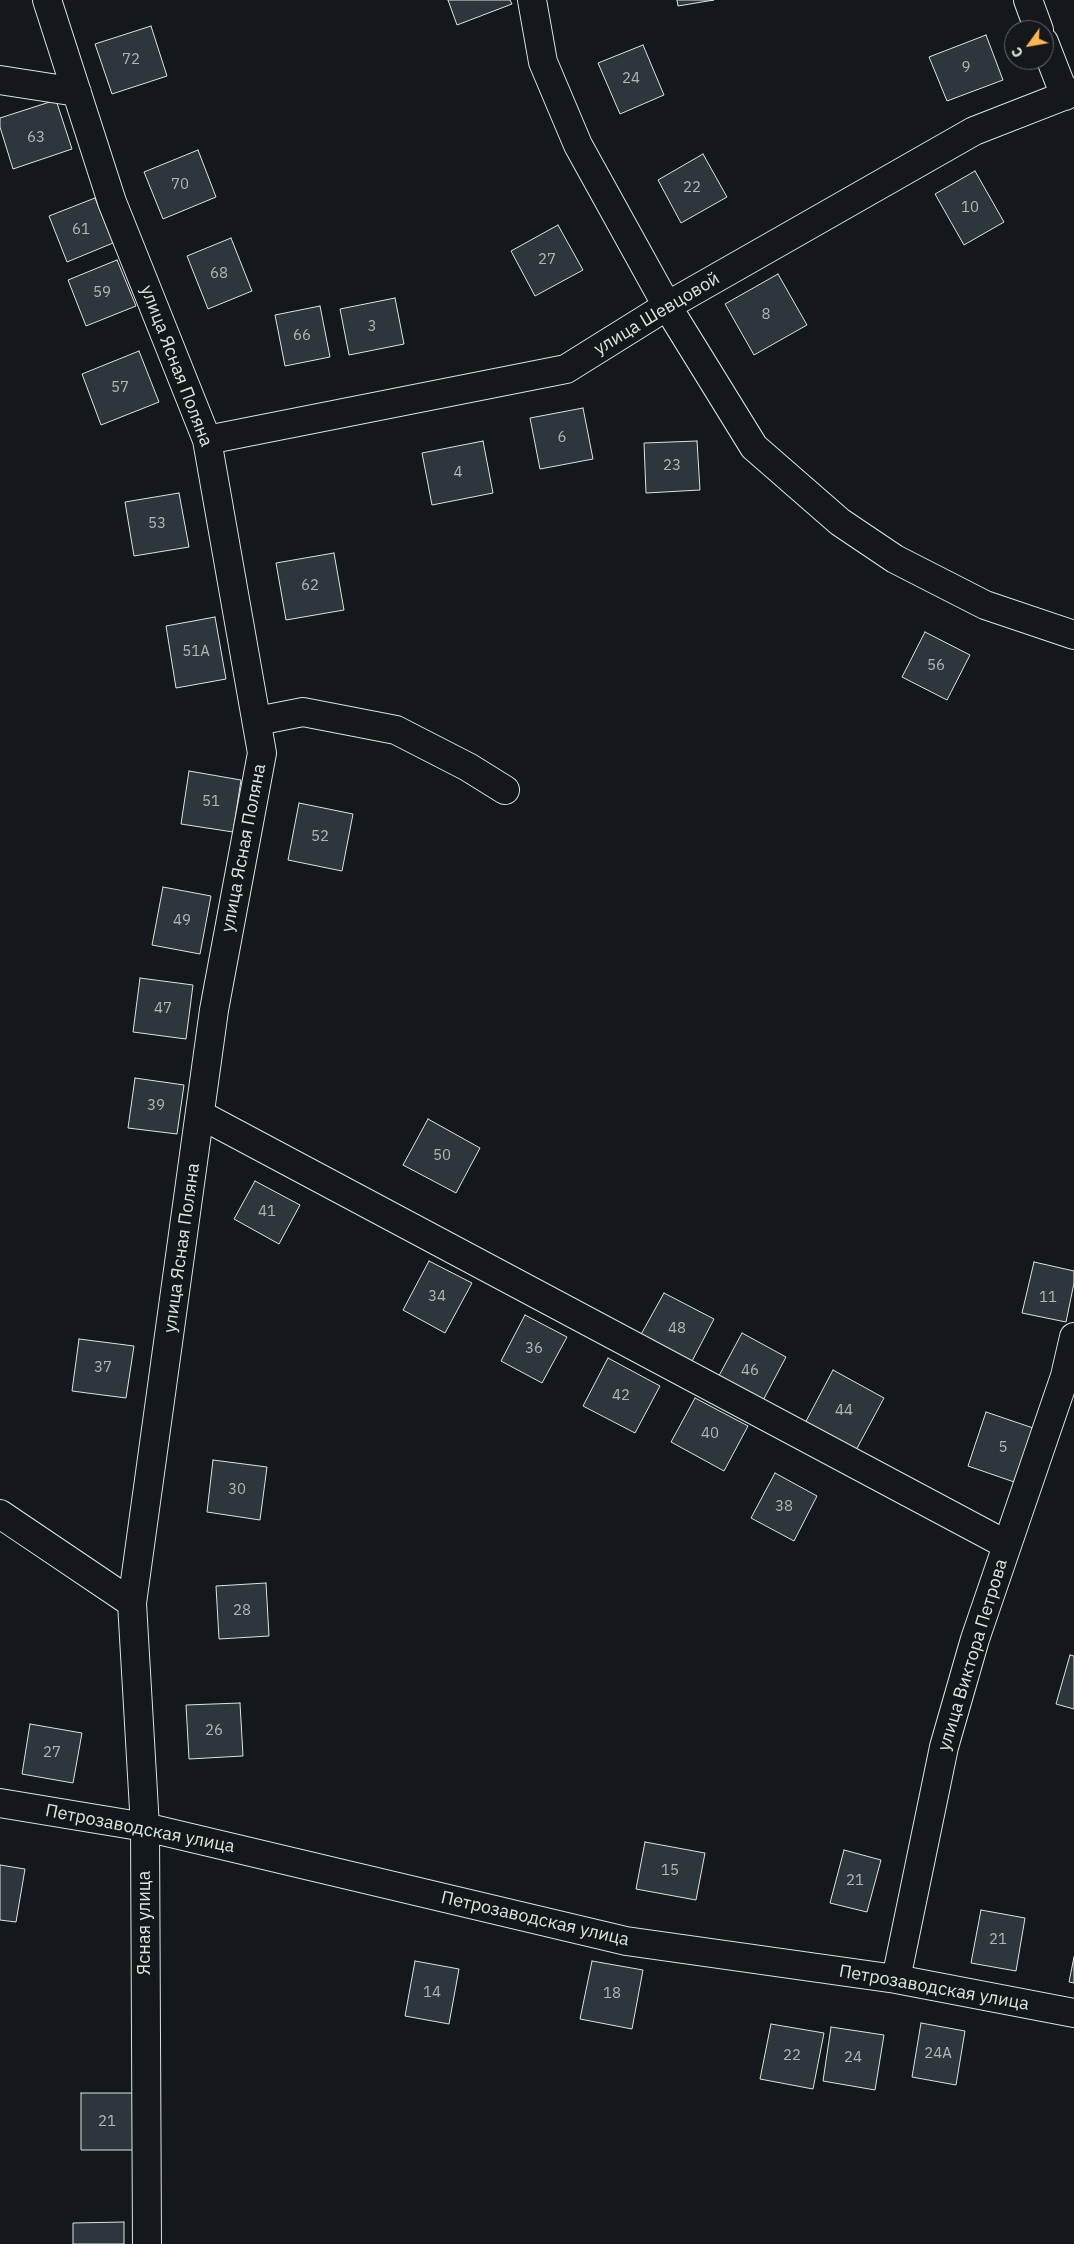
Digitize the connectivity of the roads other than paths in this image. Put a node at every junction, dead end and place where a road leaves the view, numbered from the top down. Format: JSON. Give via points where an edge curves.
{"nodes":[{"id":1,"x":47,"y":0,"type":"edge"},
{"id":2,"x":532,"y":0,"type":"edge"},
{"id":3,"x":1028,"y":0,"type":"edge"},
{"id":4,"x":1035,"y":20,"type":"edge"},
{"id":5,"x":1054,"y":63,"type":"edge"},
{"id":6,"x":0,"y":80,"type":"edge"},
{"id":7,"x":77,"y":92,"type":"junction"},
{"id":8,"x":1069,"y":94,"type":"edge"},
{"id":9,"x":667,"y":306,"type":"junction"},
{"id":10,"x":207,"y":440,"type":"junction"},
{"id":11,"x":1074,"y":635,"type":"edge"},
{"id":12,"x":257,"y":722,"type":"junction"},
{"id":13,"x":505,"y":790,"type":"dead end"},
{"id":14,"x":201,"y":1115,"type":"junction"},
{"id":15,"x":1074,"y":1337,"type":"edge"},
{"id":16,"x":0,"y":1514,"type":"edge"},
{"id":17,"x":1007,"y":1545,"type":"junction"},
{"id":18,"x":132,"y":1603,"type":"junction"},
{"id":19,"x":0,"y":1803,"type":"edge"},
{"id":20,"x":144,"y":1827,"type":"junction"},
{"id":21,"x":896,"y":1979,"type":"junction"},
{"id":22,"x":1074,"y":2013,"type":"edge"},
{"id":23,"x":148,"y":2244,"type":"edge"}],
"edges":[{"from":1,"to":7,"type":"street","name":"улица Ясная Поляна"},
{"from":2,"to":9,"type":"street","via":[[543,62],[578,146]]},
{"from":3,"to":4,"type":"street"},
{"from":5,"to":8,"type":"street"},
{"from":6,"to":7,"type":"street"},
{"from":7,"to":10,"type":"street","name":"улица Ясная Поляна","via":[[112,202]]},
{"from":8,"to":9,"type":"street","name":"улица Шевцовой","via":[[974,131]]},
{"from":9,"to":10,"type":"street","name":"улица Шевцовой","via":[[566,369]]},
{"from":9,"to":11,"type":"street","via":[[754,447],[840,522],[895,559],[985,605]]},
{"from":10,"to":12,"type":"street","name":"улица Ясная Поляна"},
{"from":12,"to":13,"type":"street","via":[[304,712],[396,730]]},
{"from":12,"to":14,"type":"street","name":"улица Ясная Поляна","via":[[262,753],[214,1010]]},
{"from":14,"to":17,"type":"street"},
{"from":14,"to":18,"type":"street","name":"улица Ясная Поляна"},
{"from":15,"to":17,"type":"street","name":"улица Виктора Петрова","via":[[1065,1376]]},
{"from":16,"to":18,"type":"street"},
{"from":17,"to":21,"type":"street","name":"улица Виктора Петрова","via":[[944,1748]]},
{"from":18,"to":20,"type":"street","name":"Ясная улица"},
{"from":19,"to":20,"type":"street","name":"Петрозаводская улица"},
{"from":20,"to":21,"type":"street","name":"Петрозаводская улица","via":[[626,1941]]},
{"from":20,"to":23,"type":"street","name":"Ясная улица"},
{"from":21,"to":22,"type":"street","name":"Петрозаводская улица"}]}
